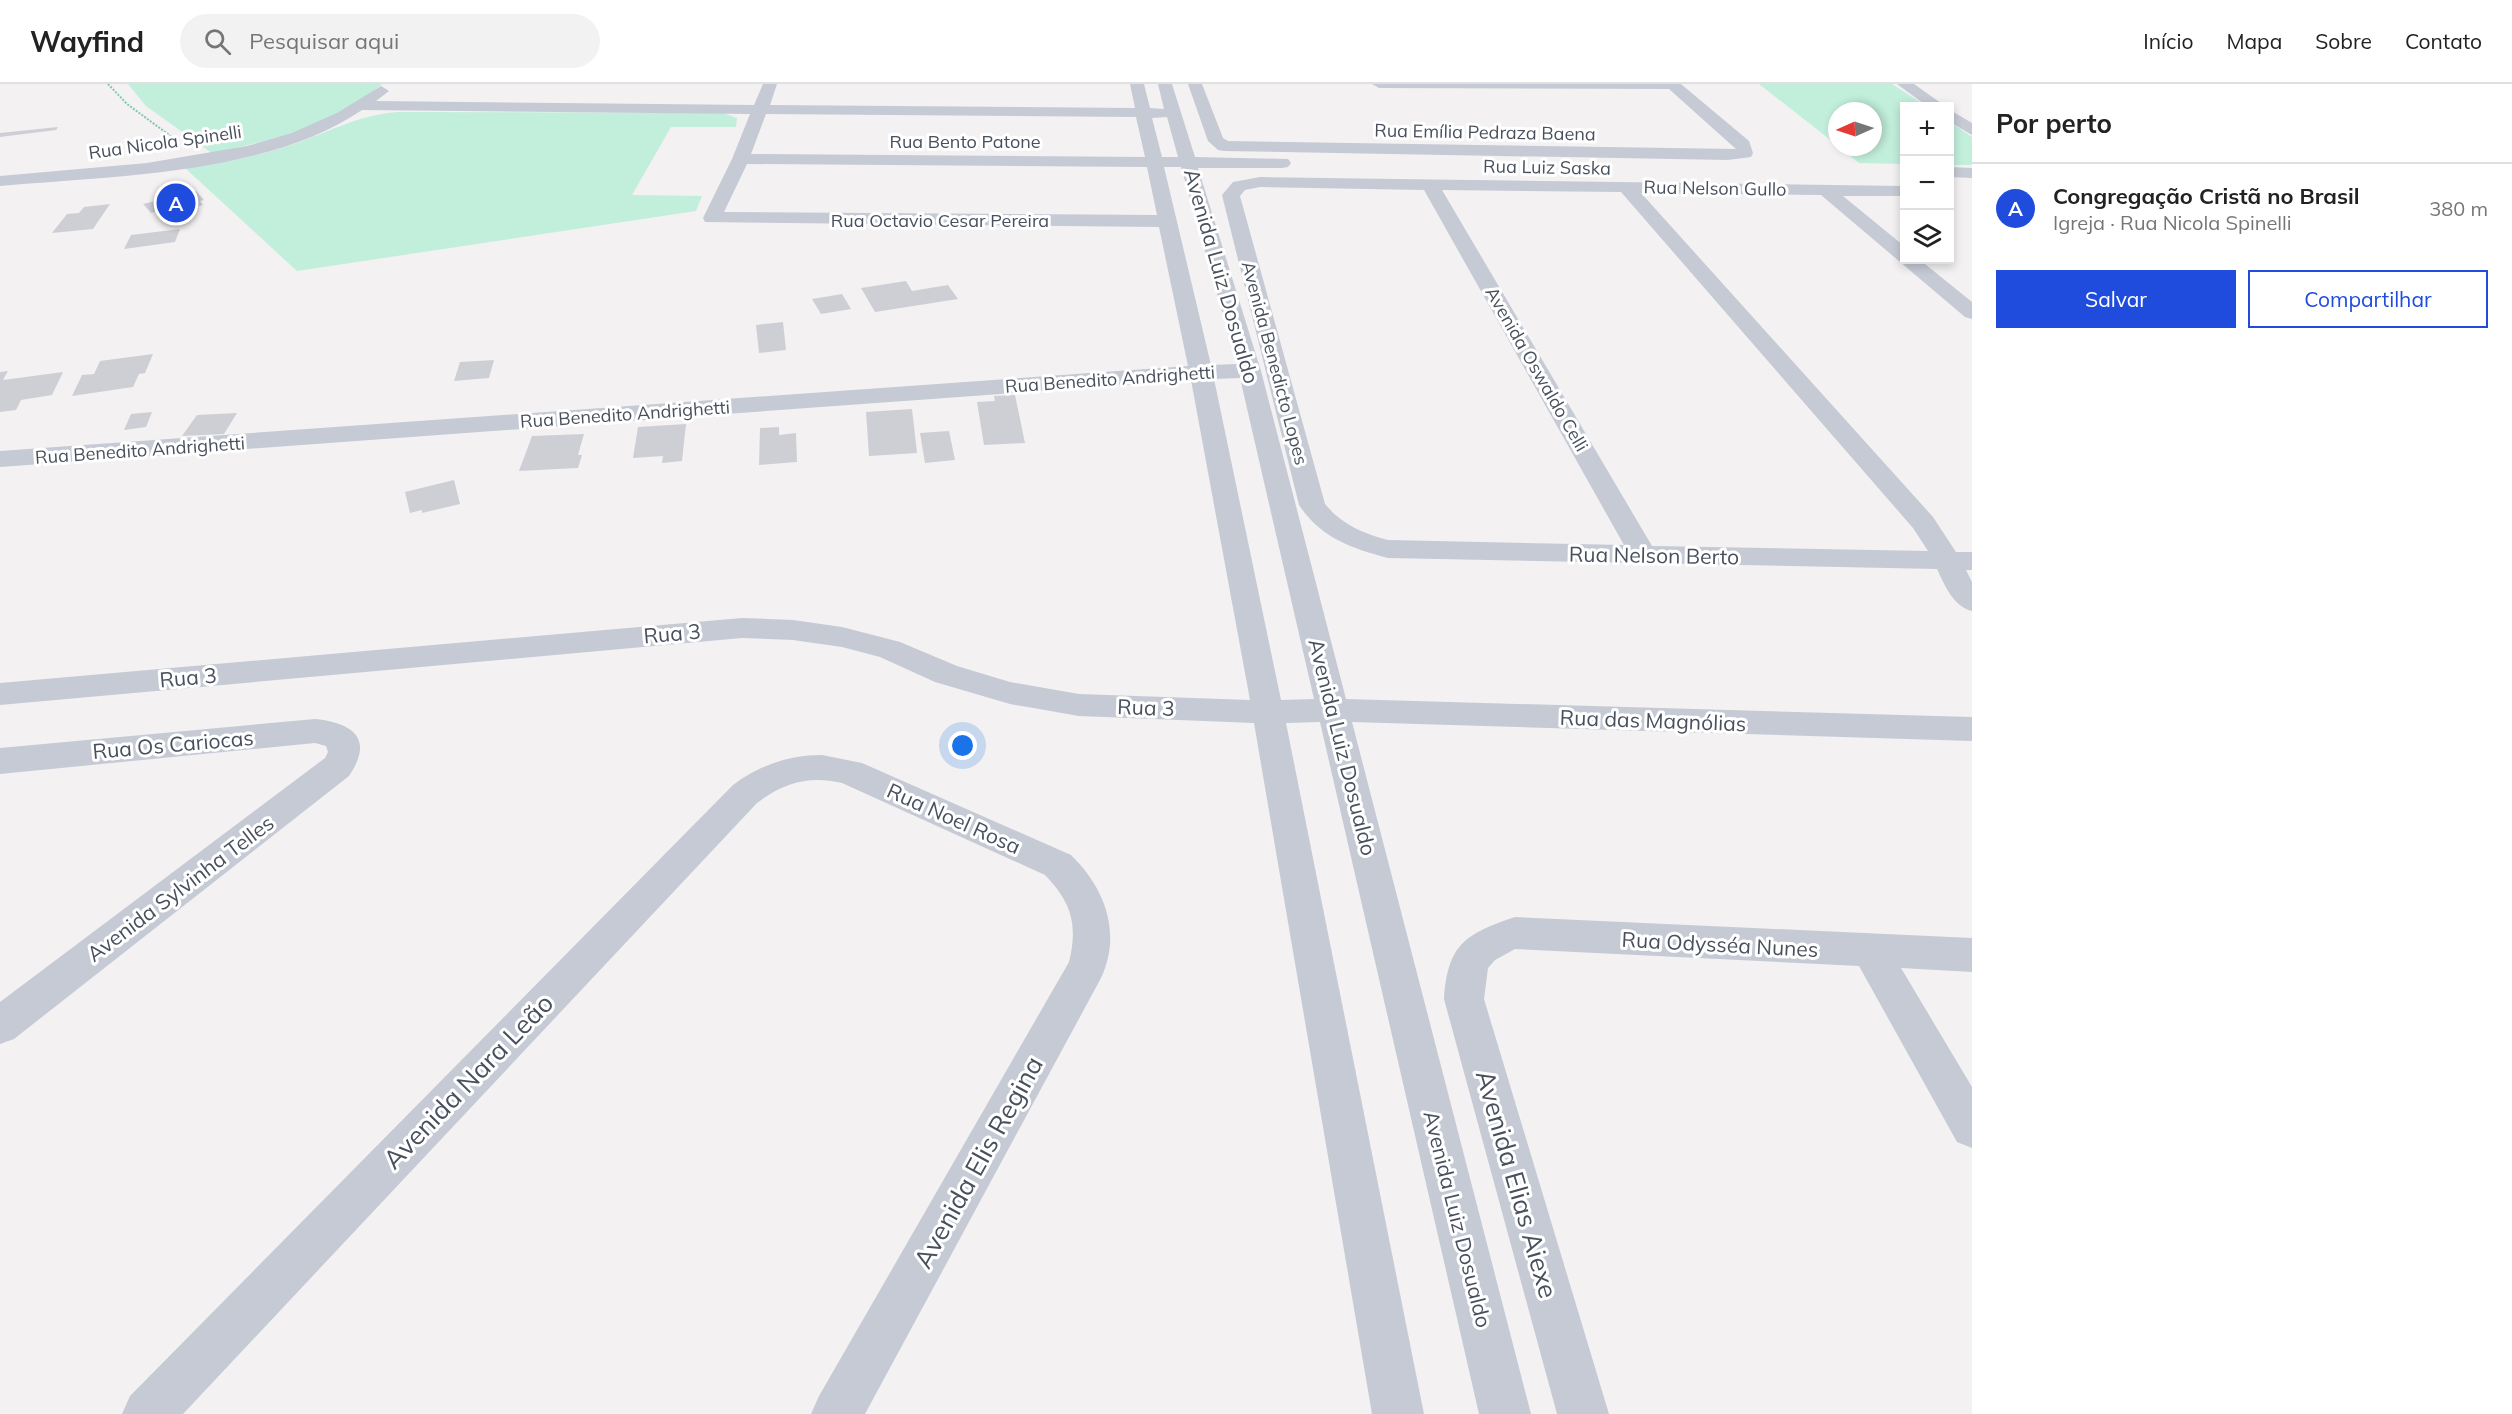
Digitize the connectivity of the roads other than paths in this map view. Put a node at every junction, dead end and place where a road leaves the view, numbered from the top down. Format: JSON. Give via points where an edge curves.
{"nodes":[{"id":1,"x":390,"y":84,"type":"edge"},
{"id":2,"x":770,"y":84,"type":"edge"},
{"id":3,"x":1137,"y":84,"type":"edge"},
{"id":4,"x":1166,"y":84,"type":"edge"},
{"id":5,"x":1195,"y":84,"type":"edge"},
{"id":6,"x":1379,"y":84,"type":"edge"},
{"id":7,"x":1673,"y":84,"type":"edge"},
{"id":8,"x":1904,"y":84,"type":"edge"},
{"id":9,"x":518,"y":92,"type":"dead end"},
{"id":10,"x":901,"y":92,"type":"dead end"},
{"id":11,"x":1931,"y":102,"type":"edge"},
{"id":12,"x":363,"y":106,"type":"junction"},
{"id":13,"x":505,"y":106,"type":"junction"},
{"id":14,"x":761,"y":109,"type":"junction"},
{"id":15,"x":898,"y":109,"type":"junction"},
{"id":16,"x":1142,"y":112,"type":"junction"},
{"id":17,"x":1174,"y":113,"type":"junction"},
{"id":18,"x":1954,"y":118,"type":"edge"},
{"id":19,"x":1972,"y":130,"type":"edge"},
{"id":20,"x":741,"y":159,"type":"junction"},
{"id":21,"x":1747,"y":161,"type":"junction"},
{"id":22,"x":1154,"y":162,"type":"junction"},
{"id":23,"x":1190,"y":162,"type":"junction"},
{"id":24,"x":1954,"y":172,"type":"edge"},
{"id":25,"x":1972,"y":173,"type":"edge"},
{"id":26,"x":0,"y":181,"type":"edge"},
{"id":27,"x":1430,"y":184,"type":"junction"},
{"id":28,"x":1239,"y":186,"type":"joint"},
{"id":29,"x":1626,"y":187,"type":"junction"},
{"id":30,"x":1826,"y":190,"type":"junction"},
{"id":31,"x":1900,"y":191,"type":"edge"},
{"id":32,"x":1169,"y":221,"type":"junction"},
{"id":33,"x":1900,"y":252,"type":"edge"},
{"id":34,"x":1913,"y":264,"type":"edge"},
{"id":35,"x":1972,"y":314,"type":"edge"},
{"id":36,"x":1250,"y":370,"type":"junction"},
{"id":37,"x":1201,"y":372,"type":"junction"},
{"id":38,"x":0,"y":459,"type":"edge"},
{"id":39,"x":1339,"y":532,"type":"joint"},
{"id":40,"x":1643,"y":554,"type":"junction"},
{"id":41,"x":1964,"y":559,"type":"edge"},
{"id":42,"x":1972,"y":602,"type":"edge"},
{"id":43,"x":0,"y":694,"type":"edge"},
{"id":44,"x":1335,"y":710,"type":"junction"},
{"id":45,"x":1268,"y":712,"type":"junction"},
{"id":46,"x":1972,"y":729,"type":"edge"},
{"id":47,"x":344,"y":741,"type":"joint"},
{"id":48,"x":0,"y":761,"type":"edge"},
{"id":49,"x":801,"y":767,"type":"joint"},
{"id":50,"x":1087,"y":904,"type":"joint"},
{"id":51,"x":1871,"y":952,"type":"junction"},
{"id":52,"x":1474,"y":955,"type":"joint"},
{"id":53,"x":1972,"y":955,"type":"edge"},
{"id":54,"x":0,"y":1026,"type":"edge"},
{"id":55,"x":1972,"y":1127,"type":"edge"},
{"id":56,"x":147,"y":1414,"type":"edge"},
{"id":57,"x":837,"y":1414,"type":"edge"},
{"id":58,"x":1398,"y":1414,"type":"edge"},
{"id":59,"x":1505,"y":1414,"type":"edge"},
{"id":60,"x":1582,"y":1414,"type":"edge"}],
"edges":[{"from":1,"to":12,"type":"street","name":"Rua Nicola Spinelli"},
{"from":2,"to":14,"type":"street"},
{"from":3,"to":16,"type":"street","name":"Avenida Luiz Dosualdo"},
{"from":4,"to":17,"type":"street","name":"Avenida Luiz Dosualdo"},
{"from":5,"to":21,"type":"street","name":"Rua Emília Pedraza Baena","via":[[1216,141],[1224,146],[1657,154]]},
{"from":6,"to":7,"type":"street"},
{"from":7,"to":21,"type":"street","via":[[1743,145]]},
{"from":8,"to":11,"type":"street"},
{"from":9,"to":13,"type":"street"},
{"from":10,"to":15,"type":"street"},
{"from":12,"to":13,"type":"street"},
{"from":12,"to":26,"type":"street","name":"Rua Nicola Spinelli","via":[[303,134],[203,160]]},
{"from":13,"to":14,"type":"street"},
{"from":14,"to":15,"type":"street"},
{"from":14,"to":20,"type":"street"},
{"from":15,"to":16,"type":"street"},
{"from":16,"to":17,"type":"street"},
{"from":16,"to":22,"type":"street","name":"Avenida Luiz Dosualdo"},
{"from":17,"to":23,"type":"street","name":"Avenida Luiz Dosualdo"},
{"from":18,"to":19,"type":"street"},
{"from":20,"to":22,"type":"street","name":"Rua Bento Patone"},
{"from":20,"to":32,"type":"street","name":"Rua Octavio Cesar Pereira","via":[[712,218]]},
{"from":21,"to":23,"type":"street","name":"Rua Luiz Saska"},
{"from":22,"to":23,"type":"street","name":"Rua Bento Patone"},
{"from":22,"to":32,"type":"street","name":"Avenida Luiz Dosualdo"},
{"from":23,"to":36,"type":"street","name":"Avenida Luiz Dosualdo"},
{"from":24,"to":25,"type":"street"},
{"from":27,"to":28,"type":"street","name":"Rua Nelson Gullo","via":[[1260,182]]},
{"from":27,"to":29,"type":"street","name":"Rua Nelson Gullo"},
{"from":27,"to":40,"type":"street","name":"Avenida Oswaldo Celli"},
{"from":28,"to":39,"type":"street","name":"Avenida Benedicto Lopes","via":[[1232,195],[1311,505]]},
{"from":29,"to":30,"type":"street","name":"Rua Nelson Gullo"},
{"from":29,"to":41,"type":"street","via":[[1923,523]]},
{"from":30,"to":31,"type":"street","name":"Rua Nelson Gullo"},
{"from":30,"to":33,"type":"street"},
{"from":32,"to":37,"type":"street","name":"Avenida Luiz Dosualdo"},
{"from":34,"to":35,"type":"street"},
{"from":36,"to":37,"type":"street","name":"Rua Benedito Andrighetti"},
{"from":36,"to":44,"type":"street","name":"Avenida Luiz Dosualdo"},
{"from":37,"to":38,"type":"street","name":"Rua Benedito Andrighetti"},
{"from":37,"to":45,"type":"street","name":"Avenida Luiz Dosualdo"},
{"from":39,"to":40,"type":"street","name":"Rua Nelson Berto","via":[[1388,549]]},
{"from":40,"to":41,"type":"street","name":"Rua Nelson Berto"},
{"from":41,"to":42,"type":"street","via":[[1958,584]]},
{"from":43,"to":45,"type":"street","name":"Rua 3","via":[[742,628],[842,637],[889,649],[946,674],[1010,693],[1079,705]]},
{"from":44,"to":45,"type":"street","name":"Rua 3"},
{"from":44,"to":46,"type":"street","name":"Rua das Magnólias"},
{"from":44,"to":59,"type":"street","name":"Avenida Luiz Dosualdo"},
{"from":45,"to":58,"type":"street","name":"Avenida Luiz Dosualdo"},
{"from":47,"to":48,"type":"street","name":"Rua Os Cariocas","via":[[332,733],[315,731]]},
{"from":47,"to":54,"type":"street","name":"Avenida Sylvinha Telles","via":[[345,753],[337,767]]},
{"from":49,"to":50,"type":"street","name":"Rua Noel Rosa","via":[[850,772],[1058,865],[1071,876]]},
{"from":49,"to":56,"type":"street","name":"Avenida Nara Leão","via":[[776,774],[745,794]]},
{"from":50,"to":57,"type":"street","name":"Avenida Elis Regina","via":[[1093,934],[1088,966]]},
{"from":51,"to":52,"type":"street","name":"Rua Odysséa Nunes","via":[[1515,933],[1492,940]]},
{"from":51,"to":53,"type":"street","name":"Rua Odysséa Nunes"},
{"from":51,"to":55,"type":"street"},
{"from":52,"to":60,"type":"street","name":"Avenida Elias Aiexe","via":[[1465,975],[1464,999]]}]}
